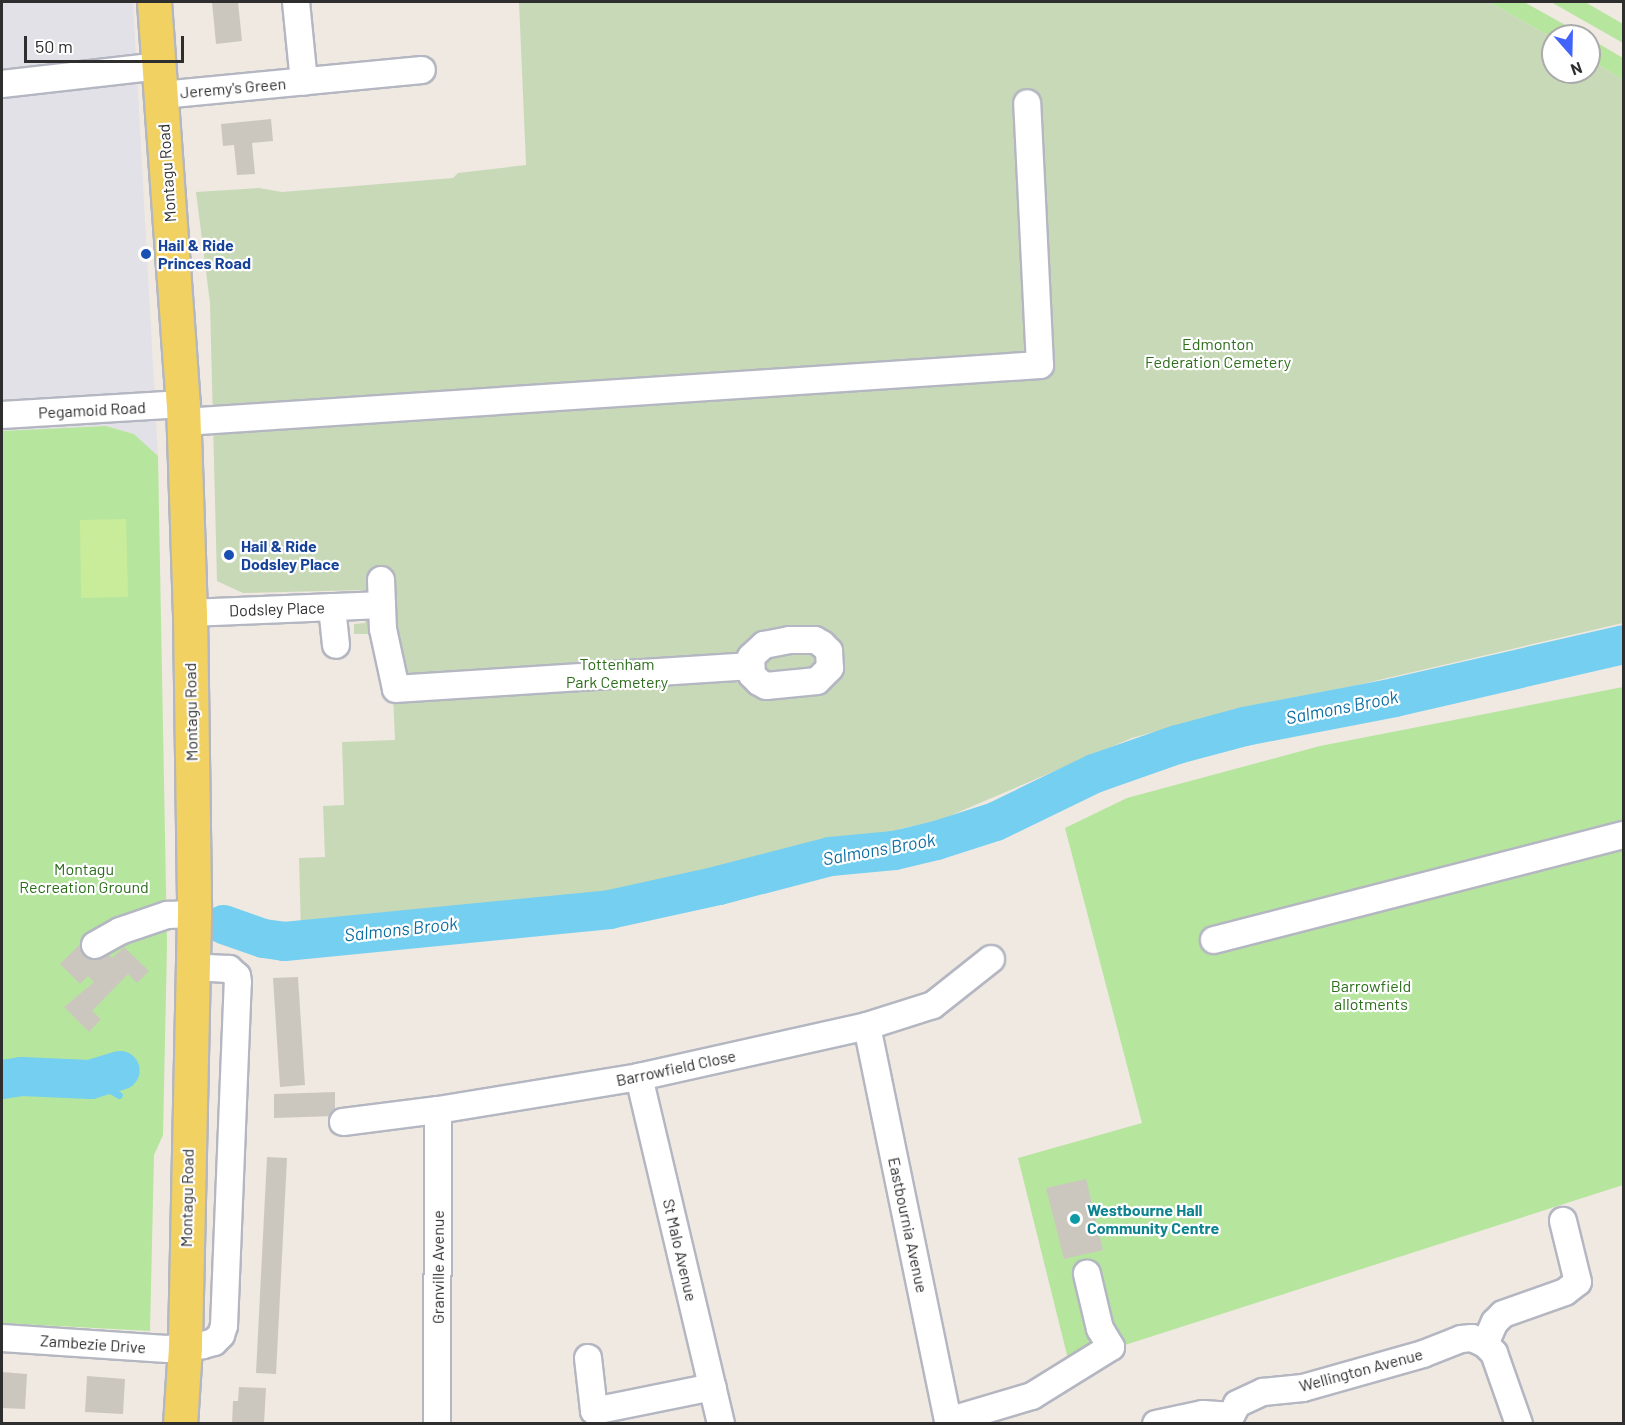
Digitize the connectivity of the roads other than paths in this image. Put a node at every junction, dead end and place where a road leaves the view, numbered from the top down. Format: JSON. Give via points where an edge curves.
{"nodes":[{"id":1,"x":154,"y":2,"type":"edge"},
{"id":2,"x":296,"y":2,"type":"edge"},
{"id":3,"x":422,"y":70,"type":"dead end"},
{"id":4,"x":161,"y":81,"type":"junction"},
{"id":5,"x":304,"y":82,"type":"junction"},
{"id":6,"x":2,"y":84,"type":"edge"},
{"id":7,"x":1027,"y":103,"type":"dead end"},
{"id":8,"x":184,"y":413,"type":"junction"},
{"id":9,"x":2,"y":415,"type":"edge"},
{"id":10,"x":381,"y":580,"type":"dead end"},
{"id":11,"x":373,"y":606,"type":"junction"},
{"id":12,"x":332,"y":607,"type":"junction"},
{"id":13,"x":190,"y":613,"type":"junction"},
{"id":14,"x":336,"y":645,"type":"dead end"},
{"id":15,"x":750,"y":666,"type":"dead end"},
{"id":16,"x":1623,"y":835,"type":"edge"},
{"id":17,"x":194,"y":914,"type":"junction"},
{"id":18,"x":1214,"y":940,"type":"dead end"},
{"id":19,"x":95,"y":945,"type":"dead end"},
{"id":20,"x":991,"y":959,"type":"dead end"},
{"id":21,"x":192,"y":968,"type":"junction"},
{"id":22,"x":867,"y":1026,"type":"junction"},
{"id":23,"x":639,"y":1077,"type":"junction"},
{"id":24,"x":438,"y":1110,"type":"junction"},
{"id":25,"x":343,"y":1122,"type":"dead end"},
{"id":26,"x":1563,"y":1221,"type":"dead end"},
{"id":27,"x":1087,"y":1274,"type":"dead end"},
{"id":28,"x":2,"y":1338,"type":"edge"},
{"id":29,"x":1478,"y":1341,"type":"junction"},
{"id":30,"x":185,"y":1347,"type":"junction"},
{"id":31,"x":588,"y":1358,"type":"dead end"},
{"id":32,"x":713,"y":1388,"type":"junction"},
{"id":33,"x":1228,"y":1420,"type":"edge"},
{"id":34,"x":949,"y":1422,"type":"edge"},
{"id":35,"x":180,"y":1424,"type":"edge"},
{"id":36,"x":437,"y":1424,"type":"edge"},
{"id":37,"x":721,"y":1424,"type":"edge"},
{"id":38,"x":1156,"y":1424,"type":"edge"},
{"id":39,"x":1519,"y":1424,"type":"edge"}],
"edges":[{"from":1,"to":4,"type":"main road","name":"Montagu Road"},
{"from":2,"to":5,"type":"street","name":"Jeremy's Green"},
{"from":3,"to":5,"type":"street","name":"Jeremy's Green"},
{"from":4,"to":5,"type":"street","name":"Jeremy's Green"},
{"from":4,"to":6,"type":"street","name":"Jeremy's Green"},
{"from":4,"to":8,"type":"main road","name":"Montagu Road"},
{"from":7,"to":8,"type":"street","name":"Pegamoid Road","via":[[1040,365]]},
{"from":8,"to":9,"type":"street","name":"Pegamoid Road"},
{"from":8,"to":13,"type":"main road","name":"Montagu Road"},
{"from":10,"to":11,"type":"street"},
{"from":11,"to":12,"type":"street","name":"Dodsley Place"},
{"from":11,"to":15,"type":"street","via":[[383,630],[396,688]]},
{"from":12,"to":13,"type":"street","name":"Dodsley Place"},
{"from":12,"to":14,"type":"street"},
{"from":13,"to":17,"type":"main road","name":"Montagu Road"},
{"from":16,"to":18,"type":"street"},
{"from":17,"to":19,"type":"street","via":[[167,915],[120,931]]},
{"from":17,"to":21,"type":"main road","name":"Montagu Road"},
{"from":20,"to":22,"type":"street","name":"Barrowfield Close","via":[[933,1005]]},
{"from":21,"to":30,"type":"main road","name":"Montagu Road"},
{"from":21,"to":30,"type":"street","name":"Zambezie Drive","via":[[229,969],[238,982],[224,1326],[214,1342]]},
{"from":22,"to":23,"type":"street","name":"Barrowfield Close"},
{"from":22,"to":34,"type":"street","name":"Eastbournia Avenue"},
{"from":23,"to":24,"type":"street","name":"Barrowfield Close"},
{"from":23,"to":32,"type":"street","name":"St Malo Avenue"},
{"from":24,"to":25,"type":"street","name":"Barrowfield Close"},
{"from":24,"to":36,"type":"street","name":"Granville Avenue"},
{"from":26,"to":29,"type":"street","via":[[1578,1282],[1565,1292],[1503,1314]]},
{"from":27,"to":34,"type":"street","via":[[1100,1329],[1111,1347],[1032,1396]]},
{"from":28,"to":30,"type":"street","name":"Zambezie Drive"},
{"from":29,"to":33,"type":"street","name":"Wellington Avenue","via":[[1461,1339],[1424,1354],[1304,1388],[1263,1392],[1237,1404]]},
{"from":29,"to":39,"type":"street","via":[[1494,1353]]},
{"from":30,"to":35,"type":"main road","name":"Montagu Road"},
{"from":31,"to":32,"type":"street","via":[[594,1411]]},
{"from":32,"to":37,"type":"street","name":"St Malo Avenue"},
{"from":33,"to":38,"type":"street","via":[[1203,1414]]}]}
